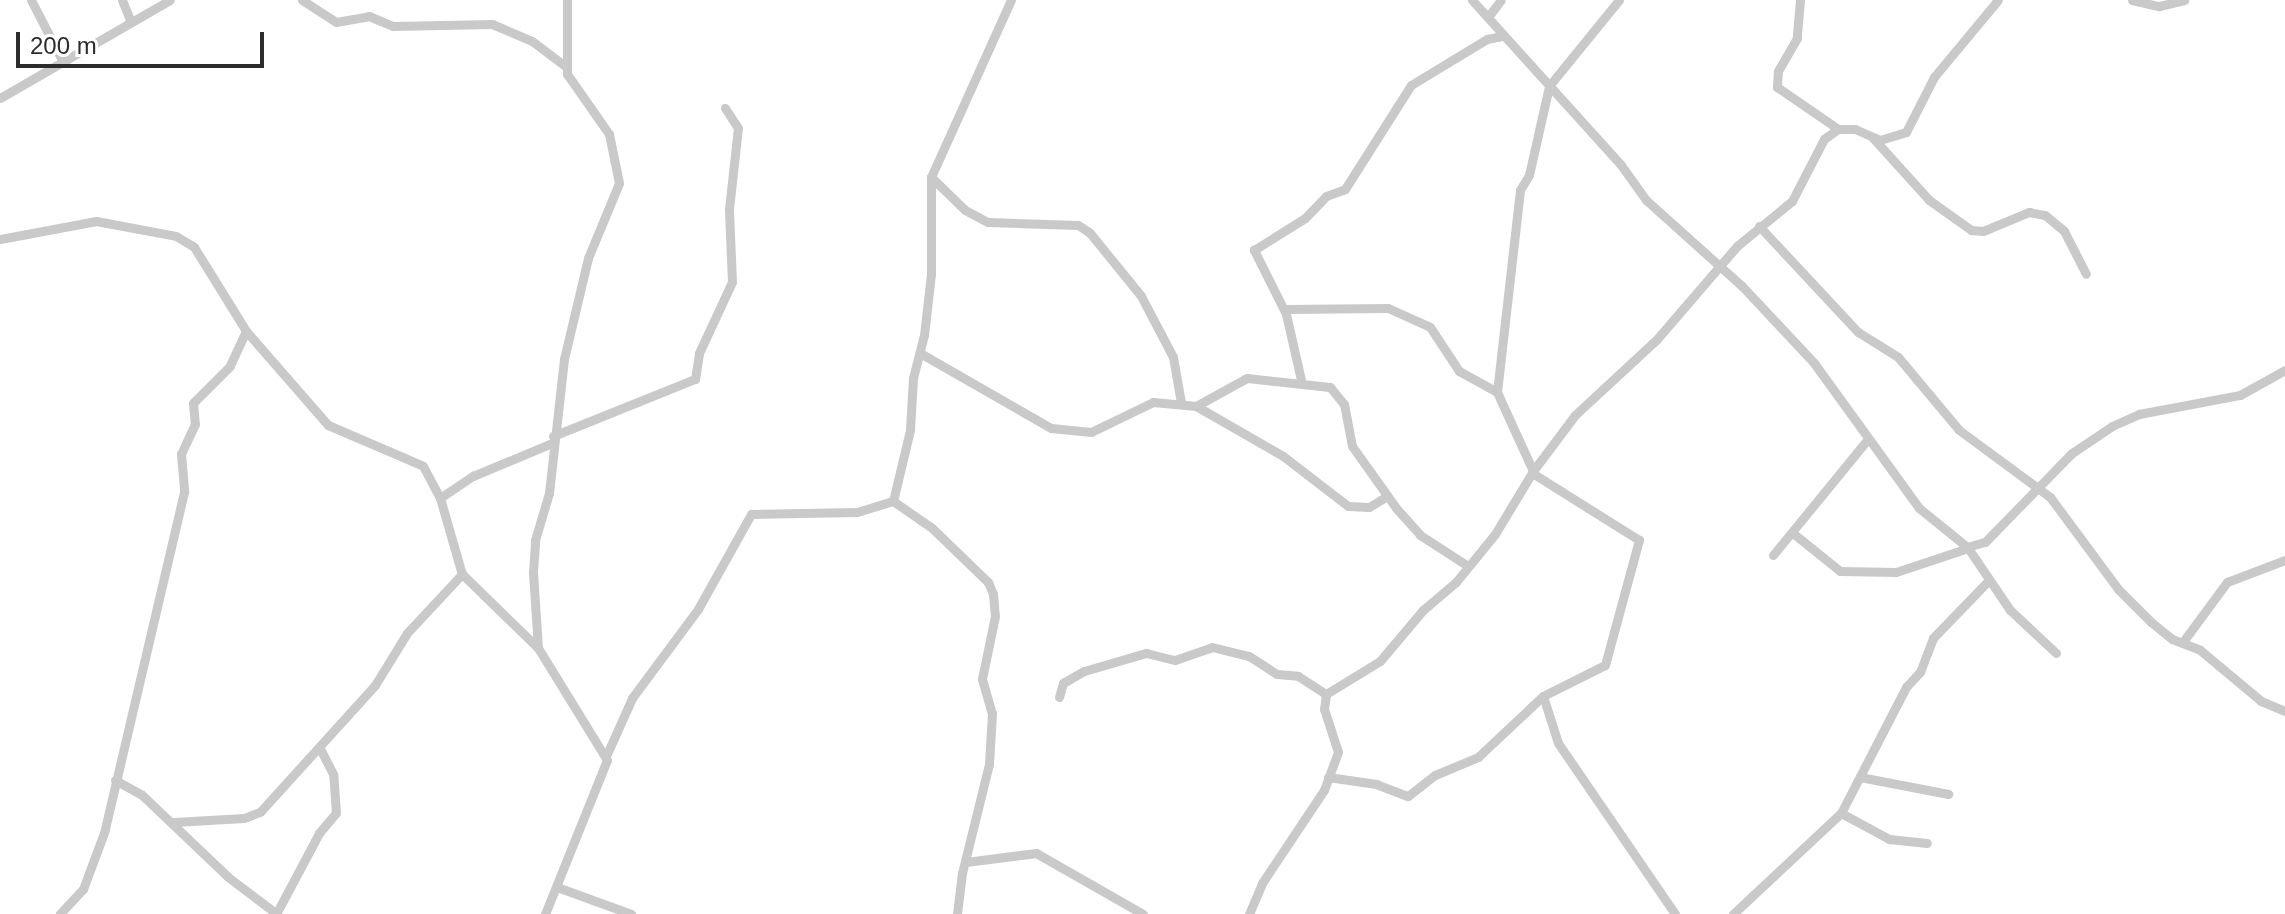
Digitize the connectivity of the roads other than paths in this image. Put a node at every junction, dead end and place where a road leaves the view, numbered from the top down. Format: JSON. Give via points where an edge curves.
{"nodes":[{"id":1,"x":31,"y":0,"type":"edge"},
{"id":2,"x":122,"y":0,"type":"edge"},
{"id":3,"x":170,"y":0,"type":"edge"},
{"id":4,"x":302,"y":0,"type":"edge"},
{"id":5,"x":567,"y":0,"type":"edge"},
{"id":6,"x":1011,"y":0,"type":"edge"},
{"id":7,"x":1472,"y":0,"type":"edge"},
{"id":8,"x":1501,"y":0,"type":"edge"},
{"id":9,"x":1619,"y":0,"type":"edge"},
{"id":10,"x":1800,"y":0,"type":"edge"},
{"id":11,"x":1998,"y":0,"type":"edge"},
{"id":12,"x":2132,"y":0,"type":"edge"},
{"id":13,"x":2184,"y":0,"type":"edge"},
{"id":14,"x":1488,"y":17,"type":"junction"},
{"id":15,"x":131,"y":22,"type":"junction"},
{"id":16,"x":1503,"y":36,"type":"junction"},
{"id":17,"x":62,"y":60,"type":"junction"},
{"id":18,"x":565,"y":66,"type":"junction"},
{"id":19,"x":1549,"y":86,"type":"junction"},
{"id":20,"x":0,"y":98,"type":"edge"},
{"id":21,"x":725,"y":108,"type":"dead end"},
{"id":22,"x":1838,"y":129,"type":"junction"},
{"id":23,"x":1873,"y":138,"type":"junction"},
{"id":24,"x":931,"y":177,"type":"junction"},
{"id":25,"x":1759,"y":226,"type":"junction"},
{"id":26,"x":0,"y":239,"type":"edge"},
{"id":27,"x":1718,"y":267,"type":"junction"},
{"id":28,"x":2086,"y":274,"type":"dead end"},
{"id":29,"x":1284,"y":309,"type":"junction"},
{"id":30,"x":246,"y":331,"type":"junction"},
{"id":31,"x":920,"y":353,"type":"junction"},
{"id":32,"x":2285,"y":370,"type":"edge"},
{"id":33,"x":1301,"y":380,"type":"junction"},
{"id":34,"x":1497,"y":392,"type":"junction"},
{"id":35,"x":1181,"y":403,"type":"junction"},
{"id":36,"x":1196,"y":406,"type":"junction"},
{"id":37,"x":552,"y":440,"type":"junction"},
{"id":38,"x":1867,"y":440,"type":"junction"},
{"id":39,"x":1533,"y":472,"type":"junction"},
{"id":40,"x":2038,"y":488,"type":"junction"},
{"id":41,"x":1387,"y":496,"type":"junction"},
{"id":42,"x":440,"y":498,"type":"junction"},
{"id":43,"x":893,"y":501,"type":"junction"},
{"id":44,"x":1794,"y":534,"type":"junction"},
{"id":45,"x":1968,"y":548,"type":"junction"},
{"id":46,"x":1773,"y":555,"type":"dead end"},
{"id":47,"x":2285,"y":560,"type":"edge"},
{"id":48,"x":1468,"y":566,"type":"junction"},
{"id":49,"x":462,"y":574,"type":"junction"},
{"id":50,"x":1988,"y":581,"type":"junction"},
{"id":51,"x":2182,"y":643,"type":"junction"},
{"id":52,"x":538,"y":648,"type":"junction"},
{"id":53,"x":2056,"y":653,"type":"dead end"},
{"id":54,"x":1326,"y":694,"type":"junction"},
{"id":55,"x":1543,"y":696,"type":"junction"},
{"id":56,"x":1059,"y":697,"type":"dead end"},
{"id":57,"x":2285,"y":711,"type":"edge"},
{"id":58,"x":319,"y":747,"type":"junction"},
{"id":59,"x":607,"y":754,"type":"junction"},
{"id":60,"x":1328,"y":777,"type":"junction"},
{"id":61,"x":1860,"y":777,"type":"junction"},
{"id":62,"x":115,"y":780,"type":"junction"},
{"id":63,"x":1948,"y":794,"type":"dead end"},
{"id":64,"x":1841,"y":813,"type":"junction"},
{"id":65,"x":174,"y":822,"type":"junction"},
{"id":66,"x":1927,"y":843,"type":"dead end"},
{"id":67,"x":966,"y":862,"type":"junction"},
{"id":68,"x":557,"y":887,"type":"junction"},
{"id":69,"x":60,"y":914,"type":"edge"},
{"id":70,"x":277,"y":914,"type":"edge"},
{"id":71,"x":545,"y":914,"type":"edge"},
{"id":72,"x":631,"y":914,"type":"edge"},
{"id":73,"x":957,"y":914,"type":"edge"},
{"id":74,"x":1143,"y":914,"type":"edge"},
{"id":75,"x":1249,"y":914,"type":"edge"},
{"id":76,"x":1675,"y":914,"type":"edge"},
{"id":77,"x":1733,"y":914,"type":"edge"}],
"edges":[{"from":1,"to":17,"type":"street"},
{"from":2,"to":15,"type":"street"},
{"from":3,"to":15,"type":"street"},
{"from":4,"to":18,"type":"street","via":[[336,22],[369,16],[393,26],[492,24],[532,41]]},
{"from":5,"to":18,"type":"street"},
{"from":6,"to":24,"type":"street"},
{"from":7,"to":14,"type":"street"},
{"from":8,"to":14,"type":"street"},
{"from":9,"to":19,"type":"street"},
{"from":10,"to":22,"type":"street","via":[[1797,38],[1778,71],[1777,87]]},
{"from":11,"to":23,"type":"street","via":[[1934,77],[1908,130],[1897,138]]},
{"from":12,"to":13,"type":"street","via":[[2159,6]]},
{"from":14,"to":16,"type":"street"},
{"from":15,"to":17,"type":"street"},
{"from":16,"to":19,"type":"street"},
{"from":16,"to":29,"type":"street","via":[[1487,39],[1411,85],[1345,189],[1326,196],[1305,218],[1257,246],[1254,255]]},
{"from":17,"to":20,"type":"street"},
{"from":18,"to":37,"type":"street","via":[[569,80],[609,134],[619,176],[588,258],[559,383]]},
{"from":19,"to":27,"type":"street","via":[[1646,200]]},
{"from":19,"to":34,"type":"street","via":[[1529,175],[1520,190]]},
{"from":21,"to":37,"type":"street","via":[[738,128],[729,209],[732,282],[701,347],[695,379]]},
{"from":22,"to":23,"type":"street","via":[[1855,129]]},
{"from":22,"to":25,"type":"street","via":[[1812,156],[1792,201]]},
{"from":23,"to":28,"type":"street","via":[[1929,200],[1971,230],[1983,231],[2029,212],[2045,215],[2064,231]]},
{"from":24,"to":31,"type":"street","via":[[931,274]]},
{"from":24,"to":35,"type":"street","via":[[965,210],[988,222],[1078,225],[1090,233],[1141,296],[1173,357]]},
{"from":25,"to":27,"type":"street"},
{"from":25,"to":40,"type":"street","via":[[1858,332],[1898,357],[1959,430]]},
{"from":26,"to":30,"type":"street","via":[[96,221],[176,236],[194,247]]},
{"from":27,"to":38,"type":"street","via":[[1814,363]]},
{"from":27,"to":39,"type":"street","via":[[1657,339],[1575,415]]},
{"from":29,"to":33,"type":"street"},
{"from":29,"to":34,"type":"street","via":[[1380,305],[1430,327],[1459,371]]},
{"from":30,"to":42,"type":"street","via":[[328,425],[423,466]]},
{"from":30,"to":62,"type":"street","via":[[230,366],[193,403],[195,424],[181,454],[184,492]]},
{"from":31,"to":35,"type":"street","via":[[1062,431],[1099,429],[1153,402]]},
{"from":31,"to":43,"type":"street"},
{"from":32,"to":40,"type":"street","via":[[2240,395],[2128,418],[2083,445]]},
{"from":33,"to":36,"type":"street","via":[[1242,379]]},
{"from":33,"to":41,"type":"street","via":[[1325,384],[1340,396],[1350,442]]},
{"from":34,"to":39,"type":"street"},
{"from":35,"to":36,"type":"street"},
{"from":36,"to":41,"type":"street","via":[[1283,456],[1348,506],[1369,507]]},
{"from":37,"to":42,"type":"street","via":[[473,476]]},
{"from":37,"to":52,"type":"street","via":[[549,493],[533,553]]},
{"from":38,"to":44,"type":"street"},
{"from":38,"to":45,"type":"street","via":[[1919,508]]},
{"from":39,"to":48,"type":"street","via":[[1510,514]]},
{"from":39,"to":55,"type":"street","via":[[1640,544],[1605,665]]},
{"from":40,"to":45,"type":"street","via":[[1985,542]]},
{"from":40,"to":51,"type":"street","via":[[2123,596]]},
{"from":41,"to":48,"type":"street","via":[[1415,530]]},
{"from":42,"to":49,"type":"street"},
{"from":43,"to":59,"type":"street","via":[[857,512],[749,515],[698,609],[639,686]]},
{"from":43,"to":67,"type":"street","via":[[932,528],[988,582],[993,594],[995,616],[982,679],[992,713],[989,764]]},
{"from":44,"to":45,"type":"street","via":[[1840,571],[1896,572]]},
{"from":44,"to":46,"type":"street"},
{"from":45,"to":50,"type":"street"},
{"from":47,"to":51,"type":"street","via":[[2231,579]]},
{"from":48,"to":54,"type":"street","via":[[1386,656]]},
{"from":49,"to":52,"type":"street"},
{"from":49,"to":58,"type":"street","via":[[407,633],[375,685]]},
{"from":50,"to":53,"type":"street"},
{"from":50,"to":61,"type":"street","via":[[1933,638],[1920,672],[1908,684]]},
{"from":51,"to":57,"type":"street","via":[[2200,650],[2261,701]]},
{"from":52,"to":59,"type":"street"},
{"from":54,"to":56,"type":"street","via":[[1298,676],[1277,674],[1249,656],[1212,647],[1175,660],[1146,653],[1084,671],[1063,683]]},
{"from":54,"to":60,"type":"street","via":[[1324,709],[1338,748]]},
{"from":55,"to":60,"type":"street","via":[[1478,757],[1435,775],[1408,796],[1376,784]]},
{"from":55,"to":76,"type":"street","via":[[1558,743]]},
{"from":58,"to":65,"type":"street","via":[[260,812],[224,821]]},
{"from":58,"to":70,"type":"street","via":[[333,774],[336,813],[319,833]]},
{"from":59,"to":68,"type":"street"},
{"from":60,"to":75,"type":"street"},
{"from":61,"to":63,"type":"street"},
{"from":61,"to":64,"type":"street"},
{"from":62,"to":65,"type":"street"},
{"from":62,"to":69,"type":"street","via":[[90,873]]},
{"from":64,"to":66,"type":"street","via":[[1889,839]]},
{"from":64,"to":77,"type":"street"},
{"from":65,"to":70,"type":"street","via":[[228,877]]},
{"from":67,"to":73,"type":"street"},
{"from":67,"to":74,"type":"street","via":[[1036,853]]},
{"from":68,"to":71,"type":"street"},
{"from":68,"to":72,"type":"street"}]}
